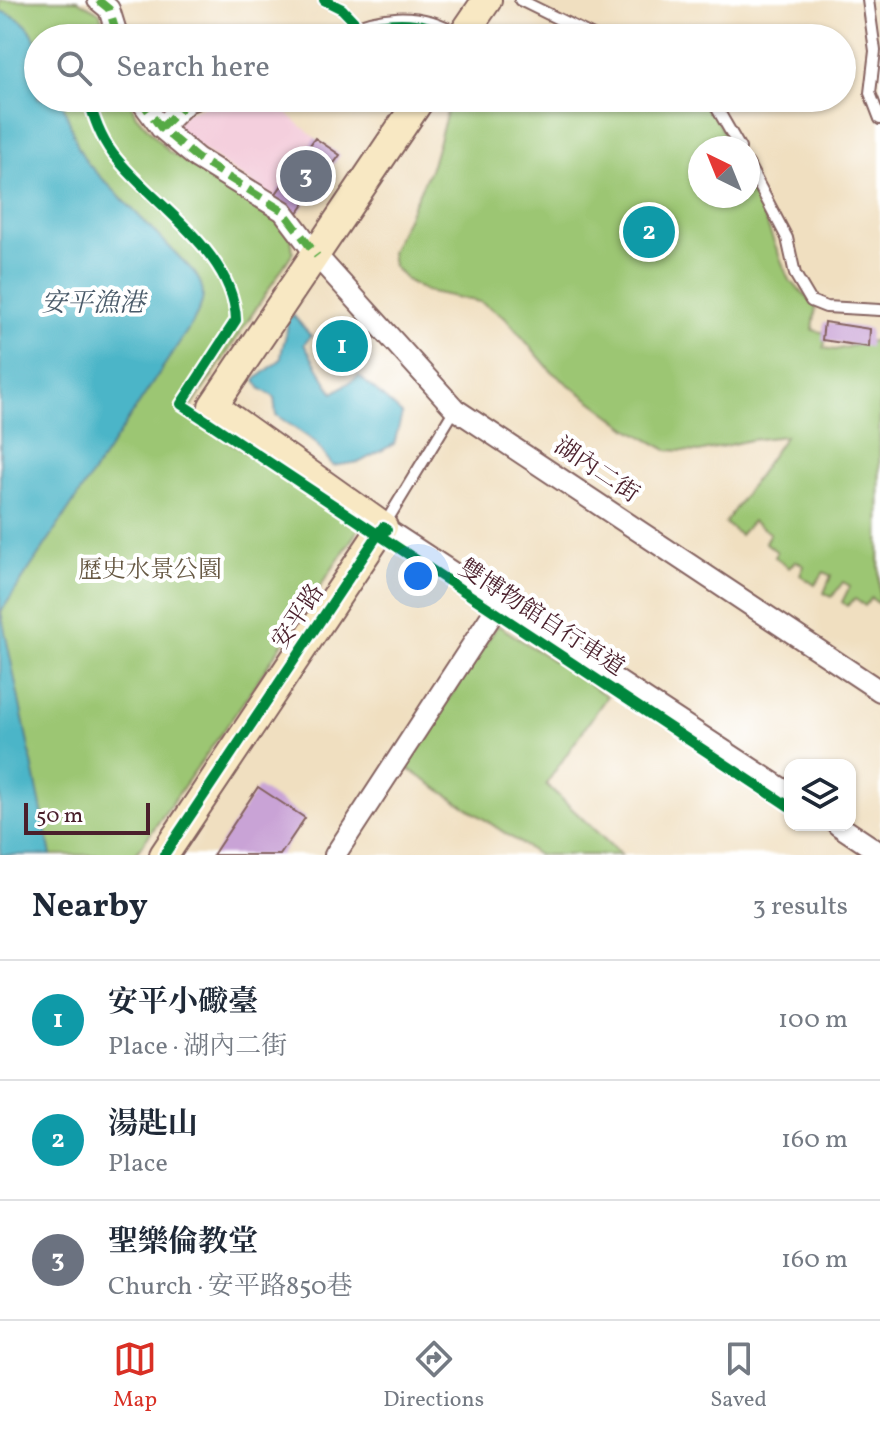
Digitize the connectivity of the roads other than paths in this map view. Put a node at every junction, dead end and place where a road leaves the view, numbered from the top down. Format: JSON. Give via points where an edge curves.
{"nodes":[{"id":1,"x":324,"y":0,"type":"edge"},
{"id":2,"x":487,"y":0,"type":"edge"},
{"id":3,"x":520,"y":0,"type":"edge"},
{"id":4,"x":868,"y":0,"type":"edge"},
{"id":5,"x":108,"y":3,"type":"edge"},
{"id":6,"x":114,"y":24,"type":"edge"},
{"id":7,"x":356,"y":24,"type":"edge"},
{"id":8,"x":377,"y":24,"type":"edge"},
{"id":9,"x":420,"y":24,"type":"edge"},
{"id":10,"x":471,"y":24,"type":"edge"},
{"id":11,"x":569,"y":24,"type":"edge"},
{"id":12,"x":149,"y":112,"type":"edge"},
{"id":13,"x":177,"y":112,"type":"edge"},
{"id":14,"x":412,"y":112,"type":"edge"},
{"id":15,"x":719,"y":112,"type":"edge"},
{"id":16,"x":880,"y":119,"type":"edge"},
{"id":17,"x":161,"y":128,"type":"junction"},
{"id":18,"x":733,"y":136,"type":"edge"},
{"id":19,"x":760,"y":187,"type":"edge"},
{"id":20,"x":317,"y":256,"type":"junction"},
{"id":21,"x":880,"y":310,"type":"edge"},
{"id":22,"x":455,"y":409,"type":"junction"},
{"id":23,"x":383,"y":527,"type":"junction"},
{"id":24,"x":499,"y":604,"type":"junction"},
{"id":25,"x":880,"y":691,"type":"edge"},
{"id":26,"x":784,"y":790,"type":"edge"},
{"id":27,"x":847,"y":831,"type":"edge"},
{"id":28,"x":880,"y":853,"type":"edge"},
{"id":29,"x":164,"y":855,"type":"edge"},
{"id":30,"x":335,"y":855,"type":"edge"}],
"edges":[{"from":1,"to":7,"type":"lane"},
{"from":2,"to":10,"type":"street"},
{"from":3,"to":11,"type":"lane"},
{"from":4,"to":16,"type":"lane","via":[[875,51],[870,93]]},
{"from":5,"to":6,"type":"street"},
{"from":8,"to":9,"type":"street"},
{"from":12,"to":17,"type":"street","name":"湖內二街"},
{"from":13,"to":17,"type":"street"},
{"from":14,"to":20,"type":"street"},
{"from":15,"to":18,"type":"lane"},
{"from":17,"to":20,"type":"street","name":"湖內二街","via":[[197,158],[283,211]]},
{"from":19,"to":21,"type":"lane","via":[[811,301],[826,307]]},
{"from":20,"to":22,"type":"street","name":"湖內二街"},
{"from":20,"to":23,"type":"street","via":[[213,406]]},
{"from":22,"to":23,"type":"lane"},
{"from":22,"to":25,"type":"street","name":"湖內二街"},
{"from":23,"to":24,"type":"street"},
{"from":23,"to":29,"type":"street","name":"安平路"},
{"from":24,"to":26,"type":"street"},
{"from":24,"to":30,"type":"street"},
{"from":27,"to":28,"type":"street"}]}
